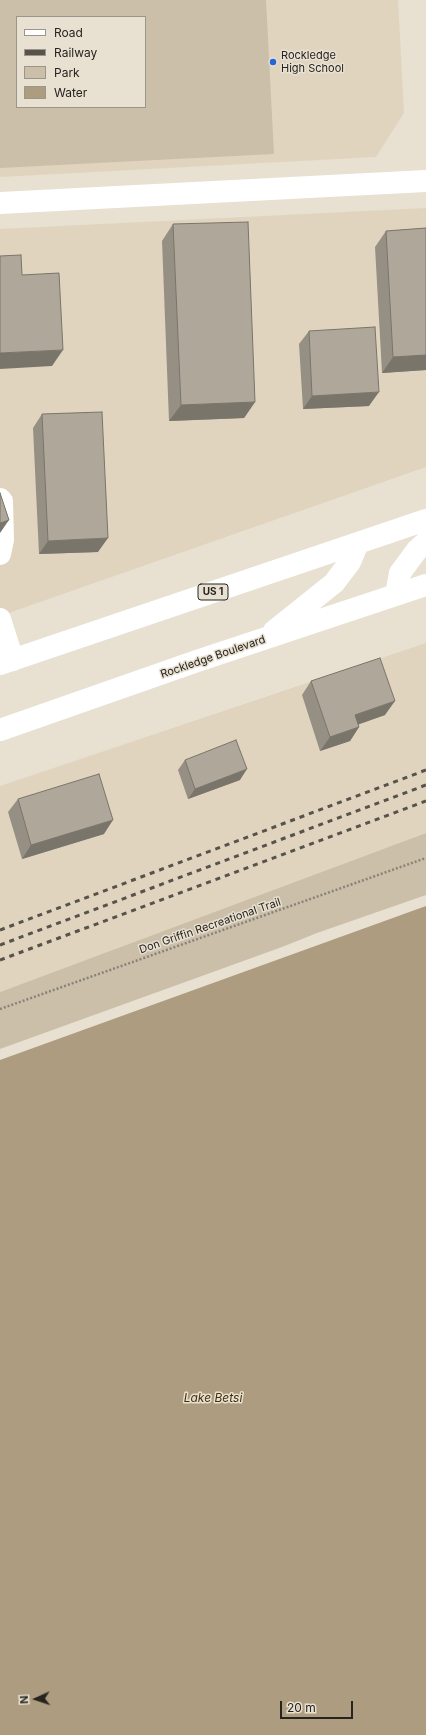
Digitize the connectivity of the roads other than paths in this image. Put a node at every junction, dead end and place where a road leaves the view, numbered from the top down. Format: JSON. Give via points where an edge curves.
{"nodes":[{"id":1,"x":426,"y":181,"type":"edge"},
{"id":2,"x":0,"y":203,"type":"edge"},
{"id":3,"x":0,"y":499,"type":"edge"},
{"id":4,"x":426,"y":520,"type":"edge"},
{"id":5,"x":426,"y":542,"type":"edge"},
{"id":6,"x":358,"y":543,"type":"junction"},
{"id":7,"x":0,"y":554,"type":"edge"},
{"id":8,"x":426,"y":585,"type":"edge"},
{"id":9,"x":396,"y":595,"type":"junction"},
{"id":10,"x":0,"y":619,"type":"edge"},
{"id":11,"x":262,"y":640,"type":"junction"},
{"id":12,"x":7,"y":662,"type":"edge"},
{"id":13,"x":0,"y":730,"type":"edge"}],
"edges":[{"from":1,"to":2,"type":"main road"},
{"from":3,"to":7,"type":"main road","via":[[3,540]]},
{"from":4,"to":6,"type":"main road","number":"US 1"},
{"from":5,"to":9,"type":"main road","via":[[400,573]]},
{"from":6,"to":11,"type":"main road","via":[[350,562],[334,583]]},
{"from":6,"to":12,"type":"main road","number":"US 1"},
{"from":8,"to":9,"type":"main road","name":"Rockledge Boulevard"},
{"from":9,"to":11,"type":"main road","name":"Rockledge Boulevard"},
{"from":10,"to":12,"type":"main road"},
{"from":11,"to":13,"type":"main road","name":"Rockledge Boulevard"}]}
